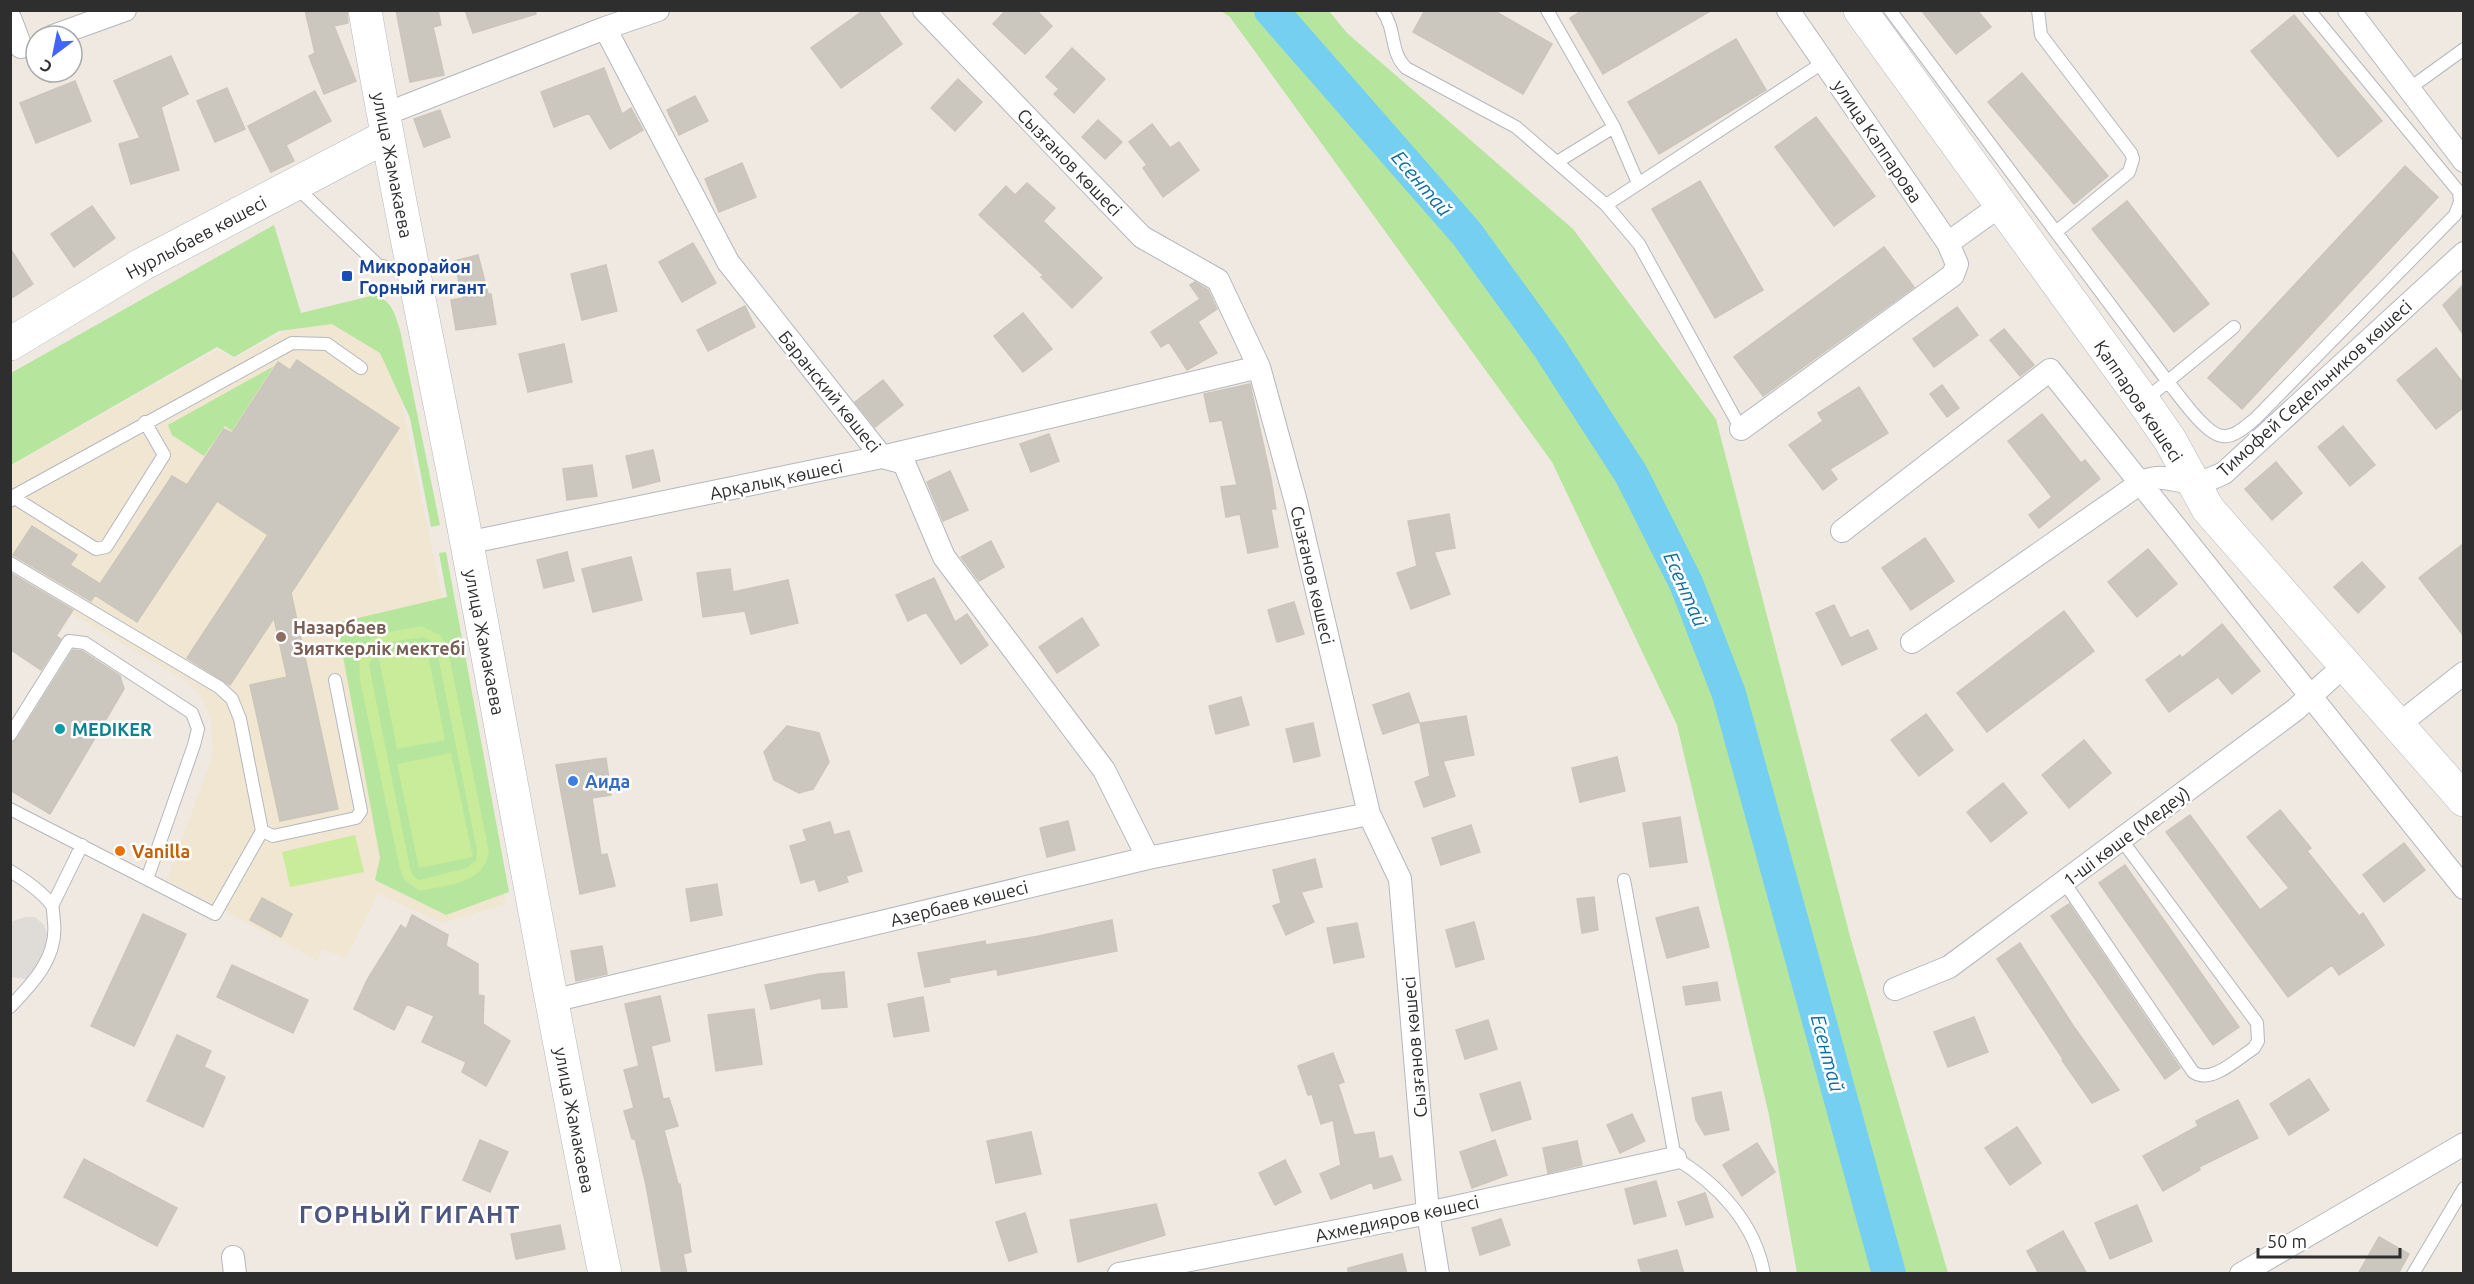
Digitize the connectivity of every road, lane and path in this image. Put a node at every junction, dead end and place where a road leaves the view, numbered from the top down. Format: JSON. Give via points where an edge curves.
{"nodes":[{"id":1,"x":126,"y":10,"type":"edge"},
{"id":2,"x":365,"y":10,"type":"edge"},
{"id":3,"x":658,"y":10,"type":"edge"},
{"id":4,"x":924,"y":10,"type":"edge"},
{"id":5,"x":1382,"y":10,"type":"edge"},
{"id":6,"x":1547,"y":10,"type":"edge"},
{"id":7,"x":1788,"y":10,"type":"edge"},
{"id":8,"x":1860,"y":10,"type":"edge"},
{"id":9,"x":1890,"y":10,"type":"edge"},
{"id":10,"x":2038,"y":10,"type":"edge"},
{"id":11,"x":2309,"y":10,"type":"edge"},
{"id":12,"x":2349,"y":10,"type":"edge"},
{"id":13,"x":10,"y":18,"type":"edge"},
{"id":14,"x":84,"y":25,"type":"edge"},
{"id":15,"x":605,"y":28,"type":"junction"},
{"id":16,"x":22,"y":46,"type":"edge"},
{"id":17,"x":2463,"y":49,"type":"edge"},
{"id":18,"x":1824,"y":62,"type":"junction"},
{"id":19,"x":1932,"y":88,"type":"junction"},
{"id":20,"x":2410,"y":88,"type":"junction"},
{"id":21,"x":384,"y":126,"type":"junction"},
{"id":22,"x":1614,"y":127,"type":"junction"},
{"id":23,"x":2463,"y":161,"type":"edge"},
{"id":24,"x":1557,"y":162,"type":"junction"},
{"id":25,"x":1638,"y":183,"type":"junction"},
{"id":26,"x":293,"y":185,"type":"junction"},
{"id":27,"x":1606,"y":205,"type":"junction"},
{"id":28,"x":2001,"y":205,"type":"junction"},
{"id":29,"x":2056,"y":232,"type":"junction"},
{"id":30,"x":1948,"y":243,"type":"junction"},
{"id":31,"x":2463,"y":254,"type":"edge"},
{"id":32,"x":414,"y":273,"type":"junction"},
{"id":33,"x":2234,"y":327,"type":"dead end"},
{"id":34,"x":10,"y":344,"type":"edge"},
{"id":35,"x":1259,"y":367,"type":"junction"},
{"id":36,"x":361,"y":368,"type":"dead end"},
{"id":37,"x":2156,"y":392,"type":"junction"},
{"id":38,"x":145,"y":422,"type":"junction"},
{"id":39,"x":1741,"y":429,"type":"joint"},
{"id":40,"x":882,"y":457,"type":"junction"},
{"id":41,"x":2142,"y":482,"type":"junction"},
{"id":42,"x":2191,"y":482,"type":"junction"},
{"id":43,"x":11,"y":498,"type":"edge"},
{"id":44,"x":1842,"y":531,"type":"dead end"},
{"id":45,"x":466,"y":543,"type":"junction"},
{"id":46,"x":10,"y":563,"type":"edge"},
{"id":47,"x":1912,"y":642,"type":"dead end"},
{"id":48,"x":2345,"y":665,"type":"junction"},
{"id":49,"x":2463,"y":674,"type":"edge"},
{"id":50,"x":335,"y":680,"type":"dead end"},
{"id":51,"x":2311,"y":694,"type":"junction"},
{"id":52,"x":2398,"y":724,"type":"junction"},
{"id":53,"x":10,"y":735,"type":"edge"},
{"id":54,"x":2463,"y":800,"type":"edge"},
{"id":55,"x":10,"y":809,"type":"edge"},
{"id":56,"x":1369,"y":814,"type":"junction"},
{"id":57,"x":262,"y":831,"type":"junction"},
{"id":58,"x":2121,"y":839,"type":"junction"},
{"id":59,"x":82,"y":845,"type":"junction"},
{"id":60,"x":1148,"y":858,"type":"junction"},
{"id":61,"x":10,"y":871,"type":"edge"},
{"id":62,"x":147,"y":879,"type":"junction"},
{"id":63,"x":1624,"y":880,"type":"dead end"},
{"id":64,"x":2064,"y":882,"type":"junction"},
{"id":65,"x":2463,"y":888,"type":"edge"},
{"id":66,"x":52,"y":906,"type":"junction"},
{"id":67,"x":1895,"y":989,"type":"dead end"},
{"id":68,"x":552,"y":1001,"type":"junction"},
{"id":69,"x":10,"y":1007,"type":"edge"},
{"id":70,"x":2463,"y":1144,"type":"edge"},
{"id":71,"x":1675,"y":1158,"type":"junction"},
{"id":72,"x":2463,"y":1188,"type":"edge"},
{"id":73,"x":1428,"y":1213,"type":"junction"},
{"id":74,"x":605,"y":1274,"type":"edge"},
{"id":75,"x":1119,"y":1274,"type":"edge"},
{"id":76,"x":1438,"y":1274,"type":"edge"},
{"id":77,"x":1764,"y":1274,"type":"edge"},
{"id":78,"x":2241,"y":1274,"type":"edge"},
{"id":79,"x":2413,"y":1274,"type":"edge"}],
"edges":[{"from":1,"to":14,"type":"street"},
{"from":2,"to":21,"type":"street","name":"улица Жамакаева"},
{"from":3,"to":15,"type":"street","name":"Нурлыбаев көшесі"},
{"from":4,"to":35,"type":"street","name":"Сызғанов көшесі","via":[[1142,237],[1218,280]]},
{"from":5,"to":24,"type":"lane","via":[[1392,26],[1396,58],[1406,68],[1516,127]]},
{"from":6,"to":22,"type":"lane"},
{"from":7,"to":18,"type":"street","name":"улица Каппарова"},
{"from":8,"to":19,"type":"street","name":"Қаппаров көшесі"},
{"from":9,"to":19,"type":"lane"},
{"from":10,"to":29,"type":"lane","via":[[2041,35],[2133,159],[2129,172]]},
{"from":11,"to":37,"type":"lane","via":[[2459,192],[2455,215],[2256,419],[2235,434],[2221,436]]},
{"from":12,"to":20,"type":"street"},
{"from":13,"to":16,"type":"street"},
{"from":15,"to":21,"type":"street","name":"Нурлыбаев көшесі"},
{"from":15,"to":40,"type":"street","name":"Баранский көшесі","via":[[728,262]]},
{"from":17,"to":20,"type":"lane"},
{"from":18,"to":25,"type":"lane"},
{"from":18,"to":30,"type":"street","name":"улица Каппарова"},
{"from":19,"to":28,"type":"street","name":"Қаппаров көшесі"},
{"from":19,"to":29,"type":"lane"},
{"from":20,"to":23,"type":"street"},
{"from":21,"to":26,"type":"street","name":"Нурлыбаев көшесі"},
{"from":21,"to":32,"type":"street","name":"улица Жамакаева"},
{"from":22,"to":24,"type":"lane"},
{"from":22,"to":25,"type":"lane"},
{"from":24,"to":27,"type":"lane"},
{"from":25,"to":27,"type":"lane"},
{"from":26,"to":32,"type":"lane","via":[[378,265]]},
{"from":26,"to":34,"type":"street","name":"Нурлыбаев көшесі","via":[[141,265]]},
{"from":27,"to":39,"type":"lane","via":[[1639,244]]},
{"from":28,"to":30,"type":"street"},
{"from":28,"to":37,"type":"street","name":"Қаппаров көшесі"},
{"from":29,"to":37,"type":"lane"},
{"from":30,"to":39,"type":"street","name":"улица Каппарова","via":[[1957,264],[1953,275]]},
{"from":31,"to":42,"type":"street","name":"Тимофей Седельников көшесі","via":[[2224,473],[2208,481]]},
{"from":32,"to":45,"type":"street","name":"улица Жамакаева"},
{"from":33,"to":37,"type":"lane"},
{"from":35,"to":40,"type":"street","name":"Арқалық көшесі"},
{"from":35,"to":56,"type":"street","name":"Сызғанов көшесі","via":[[1296,502]]},
{"from":36,"to":38,"type":"lane","via":[[327,344],[292,343]]},
{"from":37,"to":42,"type":"street","name":"Қаппаров көшесі","via":[[2170,440]]},
{"from":38,"to":43,"type":"lane"},
{"from":38,"to":43,"type":"lane","via":[[164,455],[106,547],[96,549]]},
{"from":40,"to":45,"type":"street","name":"Арқалық көшесі"},
{"from":40,"to":60,"type":"street","name":"Баранский көшесі","via":[[904,463],[944,557],[1104,770]]},
{"from":41,"to":42,"type":"street","name":"Тимофей Седельников көшесі","via":[[2156,476]]},
{"from":41,"to":44,"type":"street","via":[[2050,370]]},
{"from":41,"to":47,"type":"street","name":"Тимофей Седельников көшесі"},
{"from":41,"to":51,"type":"street"},
{"from":42,"to":48,"type":"street","name":"Қаппаров көшесі","via":[[2208,509]]},
{"from":45,"to":68,"type":"street","name":"улица Жамакаева"},
{"from":46,"to":57,"type":"lane","via":[[219,687],[232,699],[240,719]]},
{"from":48,"to":51,"type":"street","name":"1-ші көше (Медеу)"},
{"from":48,"to":52,"type":"street","name":"Қаппаров көшесі"},
{"from":49,"to":52,"type":"street"},
{"from":50,"to":57,"type":"lane","via":[[361,811],[356,818],[273,836]]},
{"from":51,"to":58,"type":"street","name":"1-ші көше (Медеу)","via":[[2295,710]]},
{"from":51,"to":65,"type":"street"},
{"from":52,"to":54,"type":"street","name":"Қаппаров көшесі"},
{"from":53,"to":62,"type":"lane","via":[[69,640],[85,643],[192,713],[198,729],[194,745]]},
{"from":55,"to":59,"type":"lane"},
{"from":56,"to":60,"type":"street","name":"Азербаев көшесі"},
{"from":56,"to":73,"type":"street","name":"Сызғанов көшесі","via":[[1400,879]]},
{"from":57,"to":62,"type":"lane","via":[[215,914]]},
{"from":58,"to":64,"type":"street","name":"1-ші көше (Медеу)"},
{"from":58,"to":64,"type":"lane","via":[[2257,1023],[2258,1041],[2254,1048],[2205,1077],[2193,1072]]},
{"from":59,"to":62,"type":"lane"},
{"from":59,"to":66,"type":"lane"},
{"from":60,"to":68,"type":"street","name":"Азербаев көшесі"},
{"from":61,"to":66,"type":"lane","via":[[32,885]]},
{"from":63,"to":71,"type":"lane"},
{"from":64,"to":67,"type":"street","name":"1-ші көше (Медеу)","via":[[1949,967]]},
{"from":66,"to":69,"type":"lane","via":[[55,928],[50,954],[37,978]]},
{"from":68,"to":74,"type":"street","name":"улица Жамакаева"},
{"from":70,"to":78,"type":"street"},
{"from":71,"to":73,"type":"street","name":"Ахмедияров көшесі"},
{"from":71,"to":77,"type":"lane","via":[[1709,1183],[1741,1218],[1760,1250]]},
{"from":72,"to":79,"type":"lane"},
{"from":73,"to":75,"type":"street","name":"Ахмедияров көшесі"},
{"from":73,"to":76,"type":"street","name":"Сызғанов көшесі"}]}
